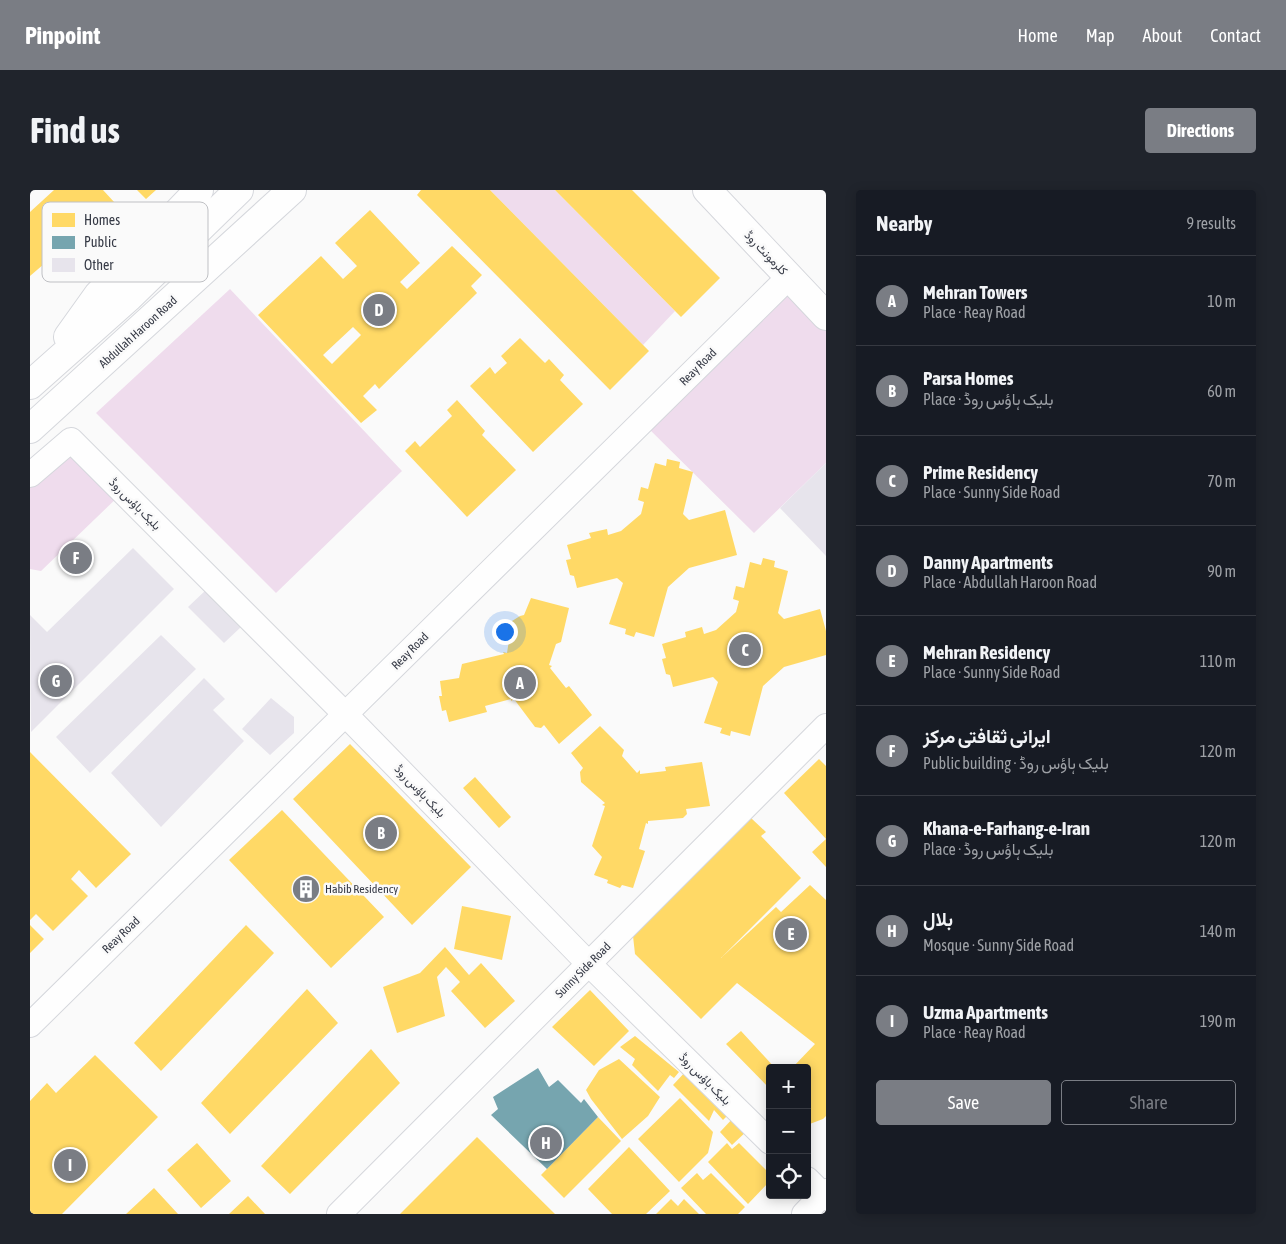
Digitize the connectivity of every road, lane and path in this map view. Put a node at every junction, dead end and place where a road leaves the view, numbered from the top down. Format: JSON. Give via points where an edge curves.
{"nodes":[{"id":1,"x":199,"y":190,"type":"edge"},
{"id":2,"x":239,"y":190,"type":"edge"},
{"id":3,"x":292,"y":190,"type":"edge"},
{"id":4,"x":707,"y":190,"type":"edge"},
{"id":5,"x":187,"y":202,"type":"edge"},
{"id":6,"x":208,"y":220,"type":"edge"},
{"id":7,"x":208,"y":267,"type":"edge"},
{"id":8,"x":789,"y":276,"type":"junction"},
{"id":9,"x":111,"y":282,"type":"edge"},
{"id":10,"x":144,"y":282,"type":"edge"},
{"id":11,"x":191,"y":282,"type":"edge"},
{"id":12,"x":826,"y":316,"type":"edge"},
{"id":13,"x":34,"y":381,"type":"edge"},
{"id":14,"x":40,"y":420,"type":"edge"},
{"id":15,"x":30,"y":475,"type":"edge"},
{"id":16,"x":346,"y":715,"type":"junction"},
{"id":17,"x":826,"y":726,"type":"edge"},
{"id":18,"x":589,"y":964,"type":"junction"},
{"id":19,"x":30,"y":1025,"type":"edge"},
{"id":20,"x":766,"y":1138,"type":"edge"},
{"id":21,"x":820,"y":1191,"type":"edge"},
{"id":22,"x":339,"y":1214,"type":"edge"},
{"id":23,"x":804,"y":1214,"type":"edge"}],
"edges":[{"from":1,"to":5,"type":"main road"},
{"from":2,"to":6,"type":"main road"},
{"from":3,"to":7,"type":"main road","name":"Abdullah Haroon Road"},
{"from":4,"to":8,"type":"main road","name":"کلرمونٹ روڈ"},
{"from":8,"to":12,"type":"main road","name":"کلرمونٹ روڈ"},
{"from":8,"to":16,"type":"street","name":"Reay Road"},
{"from":9,"to":13,"type":"main road"},
{"from":10,"to":13,"type":"main road"},
{"from":11,"to":14,"type":"main road","name":"Abdullah Haroon Road"},
{"from":15,"to":16,"type":"street","name":"بلیک ہاؤس روڈ","via":[[71,440]]},
{"from":16,"to":18,"type":"street","name":"بلیک ہاؤس روڈ"},
{"from":16,"to":19,"type":"street","name":"Reay Road"},
{"from":17,"to":18,"type":"street","name":"Sunny Side Road"},
{"from":18,"to":20,"type":"street","name":"بلیک ہاؤس روڈ"},
{"from":18,"to":22,"type":"street","name":"Sunny Side Road"},
{"from":21,"to":23,"type":"street"}]}
